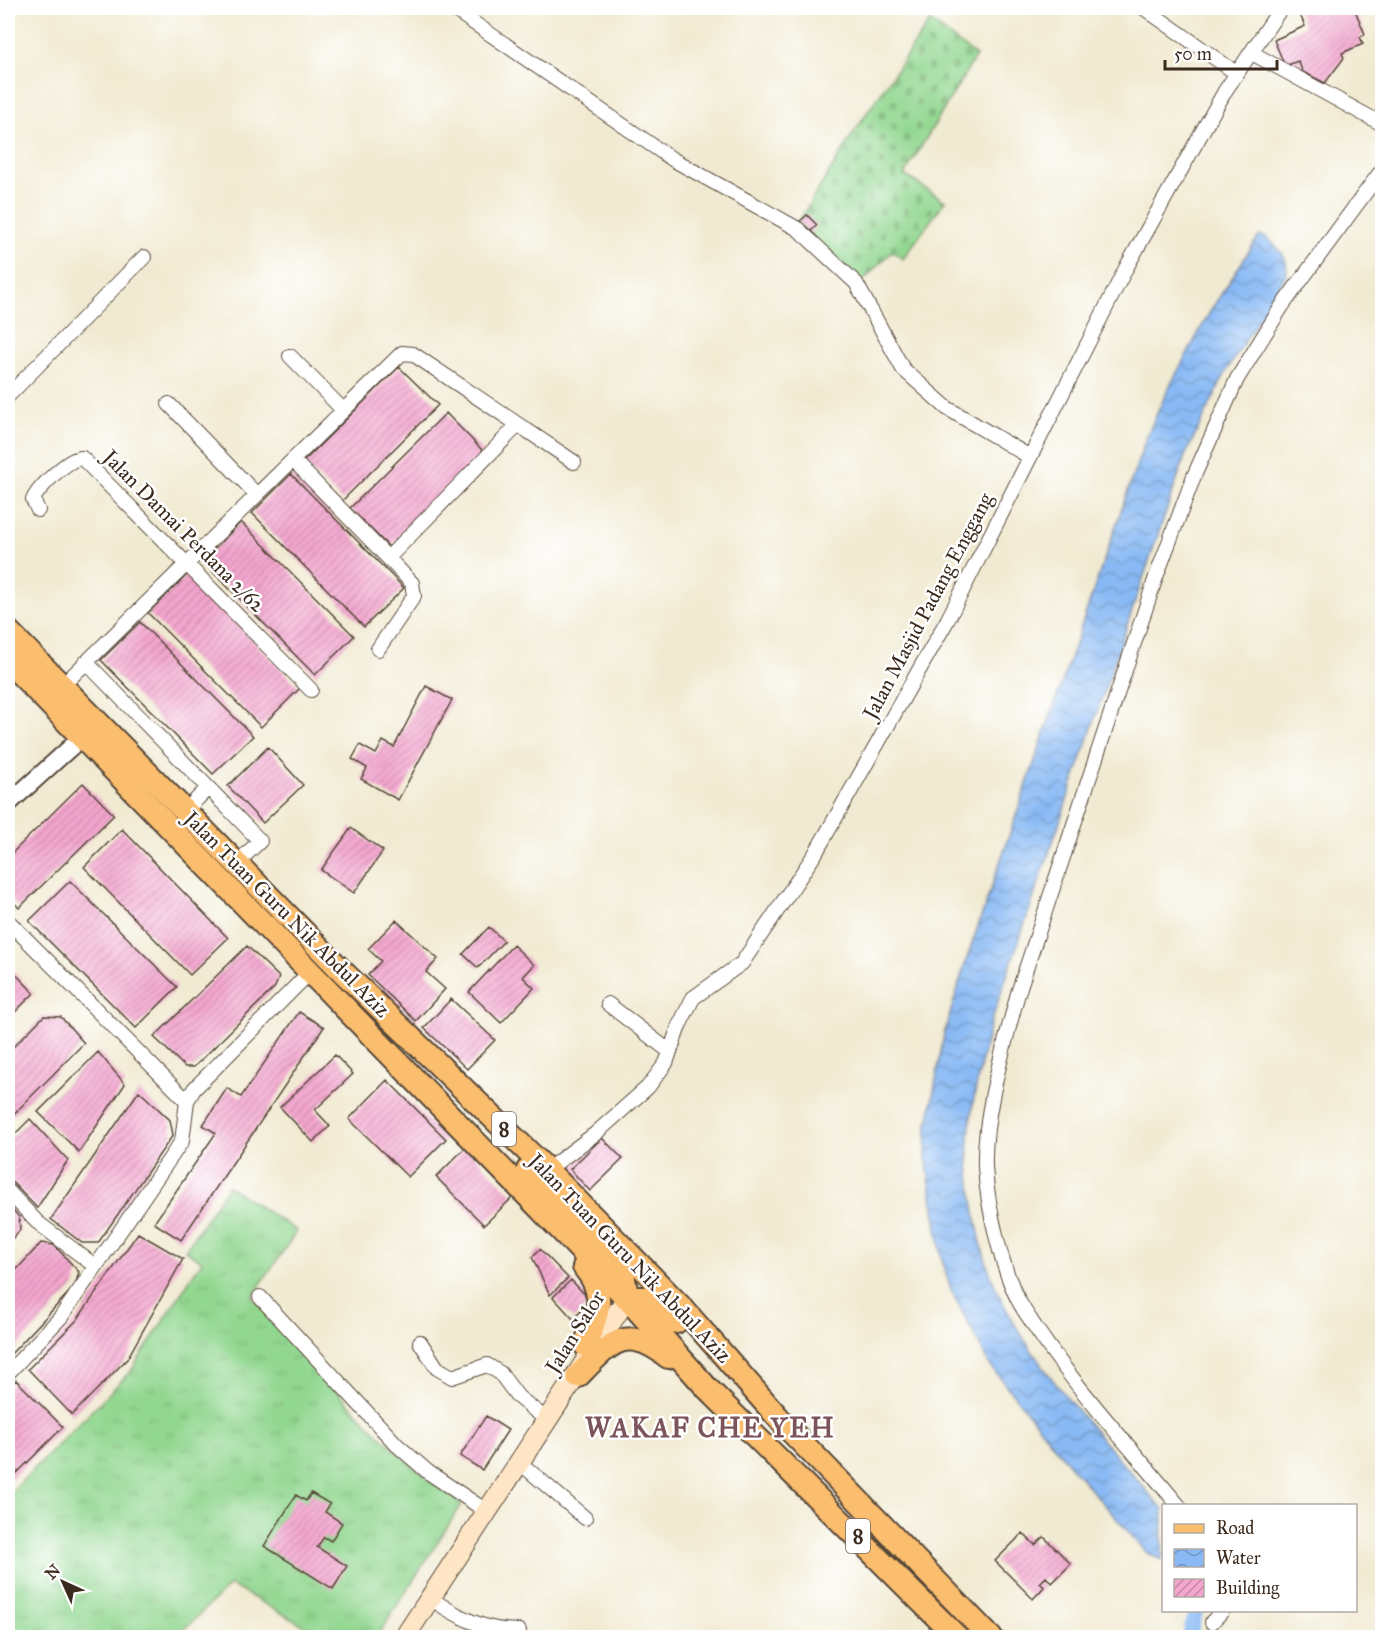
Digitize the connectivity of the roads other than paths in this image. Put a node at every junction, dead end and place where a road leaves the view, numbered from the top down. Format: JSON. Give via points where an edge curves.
{"nodes":[{"id":1,"x":452,"y":8,"type":"edge"},
{"id":2,"x":1144,"y":8,"type":"edge"},
{"id":3,"x":1281,"y":8,"type":"edge"},
{"id":4,"x":1252,"y":52,"type":"junction"},
{"id":5,"x":1236,"y":73,"type":"junction"},
{"id":6,"x":1383,"y":124,"type":"edge"},
{"id":7,"x":1383,"y":170,"type":"edge"},
{"id":8,"x":144,"y":258,"type":"dead end"},
{"id":9,"x":290,"y":356,"type":"dead end"},
{"id":10,"x":8,"y":396,"type":"edge"},
{"id":11,"x":169,"y":404,"type":"dead end"},
{"id":12,"x":343,"y":410,"type":"junction"},
{"id":13,"x":518,"y":425,"type":"junction"},
{"id":14,"x":1030,"y":457,"type":"junction"},
{"id":15,"x":293,"y":459,"type":"junction"},
{"id":16,"x":574,"y":462,"type":"dead end"},
{"id":17,"x":257,"y":495,"type":"junction"},
{"id":18,"x":38,"y":510,"type":"dead end"},
{"id":19,"x":388,"y":558,"type":"junction"},
{"id":20,"x":187,"y":563,"type":"junction"},
{"id":21,"x":8,"y":631,"type":"edge"},
{"id":22,"x":378,"y":649,"type":"dead end"},
{"id":23,"x":8,"y":661,"type":"edge"},
{"id":24,"x":86,"y":662,"type":"junction"},
{"id":25,"x":62,"y":686,"type":"junction"},
{"id":26,"x":311,"y":690,"type":"dead end"},
{"id":27,"x":81,"y":738,"type":"junction"},
{"id":28,"x":208,"y":788,"type":"junction"},
{"id":29,"x":8,"y":804,"type":"edge"},
{"id":30,"x":184,"y":811,"type":"junction"},
{"id":31,"x":236,"y":864,"type":"junction"},
{"id":32,"x":8,"y":921,"type":"edge"},
{"id":33,"x":310,"y":972,"type":"junction"},
{"id":34,"x":609,"y":1004,"type":"dead end"},
{"id":35,"x":669,"y":1051,"type":"junction"},
{"id":36,"x":444,"y":1072,"type":"junction"},
{"id":37,"x":187,"y":1101,"type":"junction"},
{"id":38,"x":547,"y":1170,"type":"junction"},
{"id":39,"x":8,"y":1191,"type":"edge"},
{"id":40,"x":529,"y":1197,"type":"junction"},
{"id":41,"x":95,"y":1266,"type":"junction"},
{"id":42,"x":260,"y":1298,"type":"dead end"},
{"id":43,"x":627,"y":1298,"type":"junction"},
{"id":44,"x":420,"y":1342,"type":"dead end"},
{"id":45,"x":585,"y":1345,"type":"junction"},
{"id":46,"x":8,"y":1373,"type":"edge"},
{"id":47,"x":578,"y":1376,"type":"junction"},
{"id":48,"x":707,"y":1388,"type":"junction"},
{"id":49,"x":550,"y":1415,"type":"junction"},
{"id":50,"x":784,"y":1424,"type":"junction"},
{"id":51,"x":519,"y":1462,"type":"junction"},
{"id":52,"x":1177,"y":1504,"type":"edge"},
{"id":53,"x":486,"y":1511,"type":"junction"},
{"id":54,"x":585,"y":1518,"type":"dead end"},
{"id":55,"x":430,"y":1598,"type":"junction"},
{"id":56,"x":1222,"y":1612,"type":"edge"},
{"id":57,"x":1212,"y":1622,"type":"dead end"},
{"id":58,"x":519,"y":1631,"type":"dead end"},
{"id":59,"x":404,"y":1638,"type":"edge"},
{"id":60,"x":958,"y":1638,"type":"edge"},
{"id":61,"x":991,"y":1638,"type":"edge"}],
"edges":[{"from":1,"to":14,"type":"street","via":[[672,159],[798,229],[856,283],[903,369],[947,408]]},
{"from":2,"to":5,"type":"street"},
{"from":3,"to":4,"type":"street","name":"Jalan Masjid Padang Enggang"},
{"from":4,"to":5,"type":"street","name":"Jalan Masjid Padang Enggang"},
{"from":4,"to":6,"type":"street"},
{"from":5,"to":14,"type":"street","name":"Jalan Masjid Padang Enggang","via":[[1120,278]]},
{"from":7,"to":52,"type":"street","via":[[1276,315],[1237,379],[1194,476],[1156,577],[1018,993],[987,1135],[985,1167],[1000,1246],[1023,1309],[1099,1410]]},
{"from":8,"to":10,"type":"street"},
{"from":9,"to":12,"type":"street"},
{"from":11,"to":17,"type":"street"},
{"from":12,"to":13,"type":"street","via":[[399,355],[410,352]]},
{"from":12,"to":15,"type":"street"},
{"from":13,"to":16,"type":"street"},
{"from":13,"to":19,"type":"street"},
{"from":14,"to":35,"type":"street","name":"Jalan Masjid Padang Enggang","via":[[948,619],[814,854],[742,963],[693,998]]},
{"from":15,"to":17,"type":"street"},
{"from":15,"to":19,"type":"street"},
{"from":17,"to":20,"type":"street"},
{"from":18,"to":20,"type":"street","name":"Jalan Damai Perdana 2/62","via":[[33,500],[37,492],[70,460],[82,458]]},
{"from":19,"to":22,"type":"street","via":[[412,583],[414,597]]},
{"from":20,"to":24,"type":"street"},
{"from":20,"to":26,"type":"street","name":"Jalan Damai Perdana 2/62"},
{"from":21,"to":25,"type":"main road","name":"Jalan Tuan Guru Nik Abdul Aziz","number":"8"},
{"from":23,"to":27,"type":"main road","name":"Jalan Tuan Guru Nik Abdul Aziz","number":"8"},
{"from":24,"to":25,"type":"street"},
{"from":24,"to":28,"type":"street"},
{"from":25,"to":30,"type":"main road","name":"Jalan Tuan Guru Nik Abdul Aziz","number":"8"},
{"from":27,"to":29,"type":"street"},
{"from":27,"to":33,"type":"main road","name":"Jalan Tuan Guru Nik Abdul Aziz","number":"8"},
{"from":28,"to":30,"type":"street"},
{"from":28,"to":31,"type":"street","via":[[260,841]]},
{"from":30,"to":31,"type":"main road","name":"Jalan Tuan Guru Nik Abdul Aziz","number":"8"},
{"from":31,"to":36,"type":"main road","name":"Jalan Tuan Guru Nik Abdul Aziz","number":"8"},
{"from":32,"to":37,"type":"street"},
{"from":33,"to":37,"type":"street","via":[[203,1078]]},
{"from":33,"to":40,"type":"main road","name":"Jalan Tuan Guru Nik Abdul Aziz","number":"8"},
{"from":34,"to":35,"type":"street"},
{"from":35,"to":38,"type":"street","name":"Jalan Masjid Padang Enggang","via":[[666,1063],[648,1087]]},
{"from":36,"to":38,"type":"main road","name":"Jalan Tuan Guru Nik Abdul Aziz","number":"8"},
{"from":36,"to":43,"type":"main road","via":[[549,1194],[616,1262],[627,1284]]},
{"from":37,"to":41,"type":"street","via":[[182,1141]]},
{"from":38,"to":50,"type":"main road","name":"Jalan Tuan Guru Nik Abdul Aziz","number":"8","via":[[682,1309]]},
{"from":39,"to":41,"type":"street","via":[[37,1222]]},
{"from":40,"to":43,"type":"main road","name":"Jalan Tuan Guru Nik Abdul Aziz","number":"8"},
{"from":40,"to":45,"type":"main road","via":[[598,1287],[596,1315]]},
{"from":41,"to":46,"type":"street","via":[[61,1317]]},
{"from":42,"to":53,"type":"street","via":[[396,1445]]},
{"from":43,"to":45,"type":"main road","name":"Jalan Salor","via":[[609,1310]]},
{"from":43,"to":47,"type":"main road","name":"Jalan Salor"},
{"from":43,"to":48,"type":"main road","name":"Jalan Tuan Guru Nik Abdul Aziz","number":"8"},
{"from":43,"to":50,"type":"main road","via":[[648,1298],[657,1303]]},
{"from":44,"to":49,"type":"street","via":[[437,1368],[452,1377],[487,1365],[500,1373],[518,1397]]},
{"from":45,"to":49,"type":"main road","name":"Jalan Salor"},
{"from":47,"to":48,"type":"main road","via":[[606,1347],[630,1338],[654,1345]]},
{"from":47,"to":49,"type":"main road","name":"Jalan Salor"},
{"from":48,"to":60,"type":"main road","name":"Jalan Tuan Guru Nik Abdul Aziz","number":"8"},
{"from":49,"to":51,"type":"main road","name":"Jalan Salor"},
{"from":50,"to":61,"type":"main road","name":"Jalan Tuan Guru Nik Abdul Aziz","number":"8"},
{"from":51,"to":53,"type":"main road","name":"Jalan Salor"},
{"from":51,"to":54,"type":"street"},
{"from":53,"to":55,"type":"main road","name":"Jalan Salor"},
{"from":55,"to":58,"type":"street","via":[[464,1620]]},
{"from":55,"to":59,"type":"main road","name":"Jalan Salor"},
{"from":56,"to":57,"type":"street"}]}
